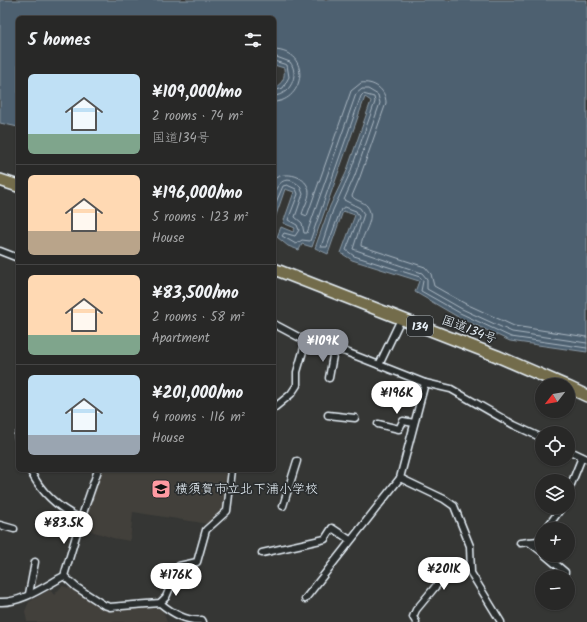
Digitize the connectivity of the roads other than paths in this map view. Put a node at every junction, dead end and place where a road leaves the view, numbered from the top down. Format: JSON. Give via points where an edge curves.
{"nodes":[{"id":1,"x":0,"y":180,"type":"edge"},
{"id":2,"x":16,"y":185,"type":"edge"},
{"id":3,"x":0,"y":251,"type":"edge"},
{"id":4,"x":16,"y":257,"type":"edge"},
{"id":5,"x":276,"y":270,"type":"edge"},
{"id":6,"x":401,"y":319,"type":"junction"},
{"id":7,"x":276,"y":325,"type":"edge"},
{"id":8,"x":306,"y":341,"type":"junction"},
{"id":9,"x":334,"y":350,"type":"junction"},
{"id":10,"x":379,"y":365,"type":"junction"},
{"id":11,"x":329,"y":378,"type":"dead end"},
{"id":12,"x":549,"y":378,"type":"edge"},
{"id":13,"x":425,"y":382,"type":"junction"},
{"id":14,"x":575,"y":390,"type":"edge"},
{"id":15,"x":587,"y":396,"type":"edge"},
{"id":16,"x":276,"y":406,"type":"edge"},
{"id":17,"x":328,"y":415,"type":"dead end"},
{"id":18,"x":355,"y":418,"type":"dead end"},
{"id":19,"x":414,"y":423,"type":"junction"},
{"id":20,"x":378,"y":424,"type":"dead end"},
{"id":21,"x":535,"y":435,"type":"edge"},
{"id":22,"x":575,"y":453,"type":"edge"},
{"id":23,"x":585,"y":458,"type":"edge"},
{"id":24,"x":297,"y":461,"type":"dead end"},
{"id":25,"x":31,"y":472,"type":"edge"},
{"id":26,"x":97,"y":472,"type":"edge"},
{"id":27,"x":232,"y":472,"type":"edge"},
{"id":28,"x":400,"y":478,"type":"junction"},
{"id":29,"x":575,"y":478,"type":"edge"},
{"id":30,"x":282,"y":506,"type":"dead end"},
{"id":31,"x":80,"y":519,"type":"junction"},
{"id":32,"x":0,"y":525,"type":"edge"},
{"id":33,"x":14,"y":528,"type":"dead end"},
{"id":34,"x":350,"y":540,"type":"junction"},
{"id":35,"x":535,"y":541,"type":"edge"},
{"id":36,"x":529,"y":542,"type":"junction"},
{"id":37,"x":520,"y":543,"type":"dead end"},
{"id":38,"x":535,"y":547,"type":"edge"},
{"id":39,"x":262,"y":553,"type":"dead end"},
{"id":40,"x":35,"y":562,"type":"dead end"},
{"id":41,"x":553,"y":562,"type":"edge"},
{"id":42,"x":470,"y":565,"type":"junction"},
{"id":43,"x":563,"y":570,"type":"edge"},
{"id":44,"x":64,"y":576,"type":"junction"},
{"id":45,"x":29,"y":594,"type":"junction"},
{"id":46,"x":305,"y":599,"type":"dead end"},
{"id":47,"x":0,"y":602,"type":"edge"},
{"id":48,"x":160,"y":603,"type":"junction"},
{"id":49,"x":203,"y":622,"type":"edge"},
{"id":50,"x":416,"y":622,"type":"edge"},
{"id":51,"x":501,"y":622,"type":"edge"}],
"edges":[{"from":1,"to":2,"type":"highway"},
{"from":3,"to":4,"type":"street"},
{"from":5,"to":6,"type":"highway","name":"国道134号","number":"134"},
{"from":6,"to":10,"type":"street"},
{"from":6,"to":12,"type":"highway","name":"国道134号","number":"134"},
{"from":7,"to":8,"type":"street"},
{"from":8,"to":9,"type":"street"},
{"from":8,"to":16,"type":"street","via":[[297,372],[297,385],[291,394]]},
{"from":9,"to":10,"type":"street"},
{"from":9,"to":11,"type":"street"},
{"from":10,"to":13,"type":"street"},
{"from":13,"to":19,"type":"street"},
{"from":13,"to":21,"type":"street","via":[[451,389]]},
{"from":14,"to":15,"type":"highway"},
{"from":17,"to":18,"type":"street"},
{"from":19,"to":20,"type":"street","via":[[403,421],[399,429]]},
{"from":19,"to":28,"type":"street"},
{"from":22,"to":23,"type":"street"},
{"from":23,"to":29,"type":"street"},
{"from":24,"to":30,"type":"street"},
{"from":25,"to":31,"type":"street","via":[[50,500]]},
{"from":26,"to":31,"type":"street"},
{"from":27,"to":48,"type":"street","via":[[227,511],[206,530],[197,562],[179,566],[166,597]]},
{"from":28,"to":34,"type":"street"},
{"from":28,"to":42,"type":"street","via":[[454,506],[470,546]]},
{"from":31,"to":44,"type":"street"},
{"from":32,"to":33,"type":"street"},
{"from":34,"to":39,"type":"street","via":[[332,528],[324,539]]},
{"from":34,"to":46,"type":"street"},
{"from":35,"to":36,"type":"street"},
{"from":36,"to":37,"type":"street"},
{"from":36,"to":38,"type":"street"},
{"from":40,"to":45,"type":"street"},
{"from":41,"to":43,"type":"street"},
{"from":42,"to":50,"type":"street","via":[[440,581],[416,610],[413,616]]},
{"from":42,"to":51,"type":"street","via":[[471,573]]},
{"from":44,"to":45,"type":"street"},
{"from":44,"to":48,"type":"street","via":[[94,600],[110,607]]},
{"from":45,"to":47,"type":"street","via":[[8,602]]},
{"from":48,"to":49,"type":"street","via":[[173,613]]}]}
